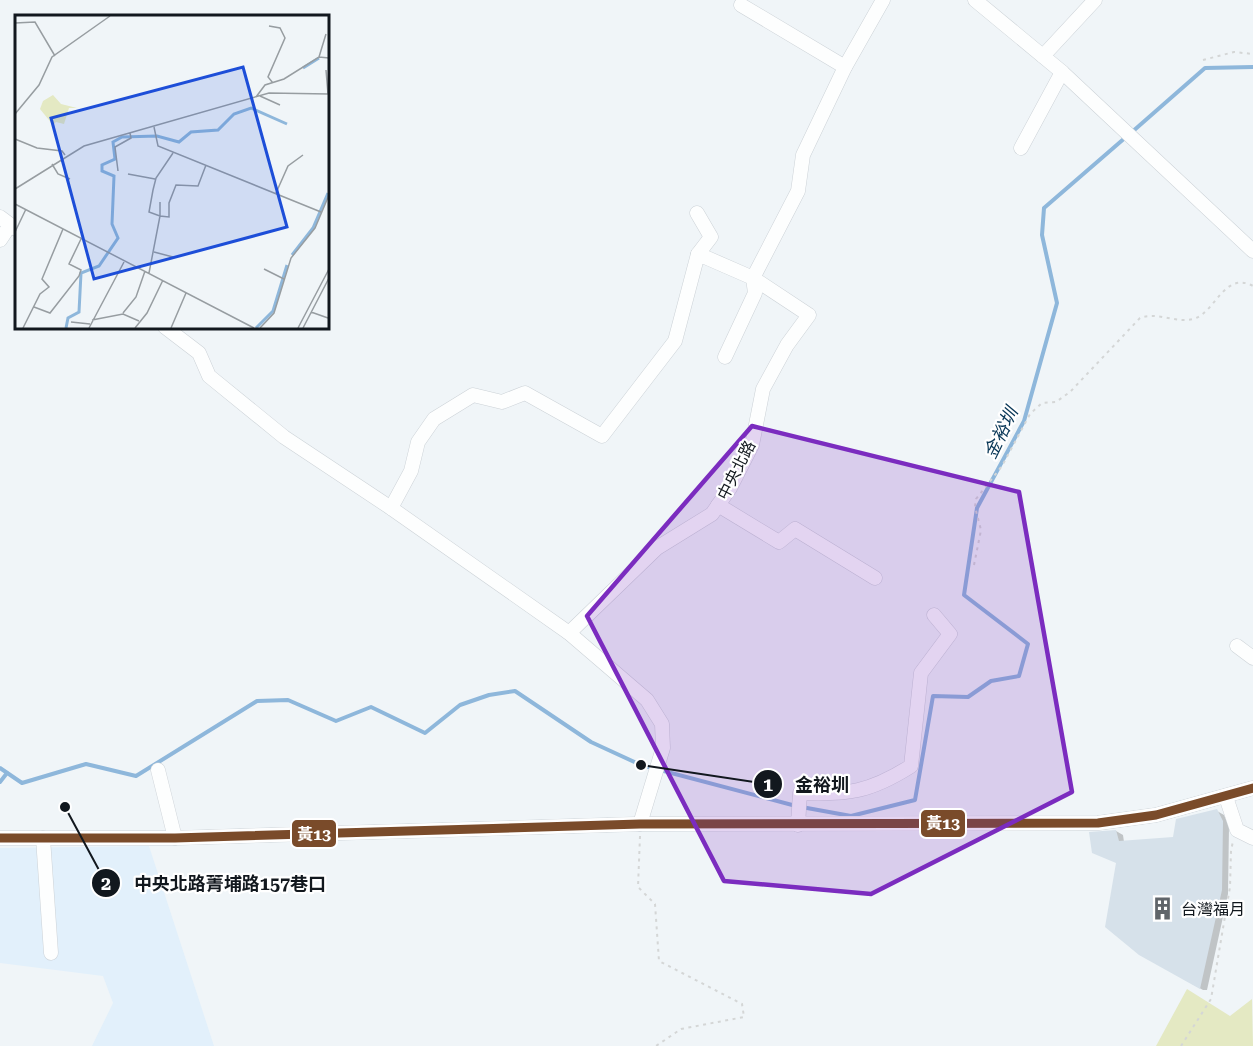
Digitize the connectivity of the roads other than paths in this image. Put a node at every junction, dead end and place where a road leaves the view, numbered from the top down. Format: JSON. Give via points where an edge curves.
{"nodes":[{"id":1,"x":883,"y":0,"type":"edge"},
{"id":2,"x":975,"y":0,"type":"edge"},
{"id":3,"x":1095,"y":0,"type":"edge"},
{"id":4,"x":741,"y":5,"type":"dead end"},
{"id":5,"x":1042,"y":56,"type":"junction"},
{"id":6,"x":845,"y":67,"type":"junction"},
{"id":7,"x":1062,"y":72,"type":"junction"},
{"id":8,"x":1021,"y":148,"type":"dead end"},
{"id":9,"x":697,"y":213,"type":"dead end"},
{"id":10,"x":9,"y":223,"type":"edge"},
{"id":11,"x":0,"y":240,"type":"edge"},
{"id":12,"x":1253,"y":251,"type":"edge"},
{"id":13,"x":698,"y":254,"type":"junction"},
{"id":14,"x":753,"y":278,"type":"junction"},
{"id":15,"x":166,"y":328,"type":"edge"},
{"id":16,"x":725,"y":357,"type":"dead end"},
{"id":17,"x":718,"y":505,"type":"junction"},
{"id":18,"x":391,"y":508,"type":"junction"},
{"id":19,"x":875,"y":578,"type":"dead end"},
{"id":20,"x":934,"y":615,"type":"dead end"},
{"id":21,"x":569,"y":633,"type":"junction"},
{"id":22,"x":1237,"y":646,"type":"dead end"},
{"id":23,"x":1253,"y":658,"type":"edge"},
{"id":24,"x":158,"y":770,"type":"dead end"},
{"id":25,"x":1253,"y":788,"type":"edge"},
{"id":26,"x":1226,"y":797,"type":"junction"},
{"id":27,"x":640,"y":824,"type":"junction"},
{"id":28,"x":798,"y":825,"type":"junction"},
{"id":29,"x":0,"y":838,"type":"edge"},
{"id":30,"x":43,"y":838,"type":"junction"},
{"id":31,"x":175,"y":838,"type":"junction"},
{"id":32,"x":1253,"y":838,"type":"edge"},
{"id":33,"x":51,"y":953,"type":"dead end"}],
"edges":[{"from":1,"to":6,"type":"street"},
{"from":2,"to":5,"type":"street"},
{"from":3,"to":5,"type":"street"},
{"from":4,"to":6,"type":"street"},
{"from":5,"to":7,"type":"street"},
{"from":6,"to":14,"type":"street","via":[[803,155],[798,191]]},
{"from":7,"to":8,"type":"street"},
{"from":7,"to":12,"type":"street"},
{"from":9,"to":13,"type":"street","via":[[711,237]]},
{"from":10,"to":11,"type":"street"},
{"from":13,"to":14,"type":"street"},
{"from":13,"to":18,"type":"street","via":[[675,342],[602,436],[525,393],[502,402],[473,395],[434,419],[418,442],[411,471]]},
{"from":14,"to":16,"type":"street","via":[[755,293]]},
{"from":14,"to":17,"type":"street","name":"中央北路","via":[[809,315],[763,389],[752,445]]},
{"from":15,"to":18,"type":"street","via":[[198,353],[208,376],[284,436]]},
{"from":17,"to":19,"type":"street","via":[[779,542],[795,529]]},
{"from":17,"to":21,"type":"street","name":"中央北路","via":[[712,514],[657,548]]},
{"from":18,"to":21,"type":"street"},
{"from":20,"to":28,"type":"street","via":[[950,634],[921,673],[911,766],[864,790],[800,793]]},
{"from":21,"to":27,"type":"street","via":[[647,700],[662,724],[663,748]]},
{"from":22,"to":23,"type":"street"},
{"from":24,"to":31,"type":"street"},
{"from":25,"to":26,"type":"street"},
{"from":26,"to":28,"type":"street","via":[[1156,815],[1098,823]]},
{"from":26,"to":32,"type":"street","via":[[1236,830]]},
{"from":27,"to":28,"type":"street"},
{"from":27,"to":31,"type":"street"},
{"from":29,"to":30,"type":"street"},
{"from":30,"to":31,"type":"street"},
{"from":30,"to":33,"type":"street"}]}
